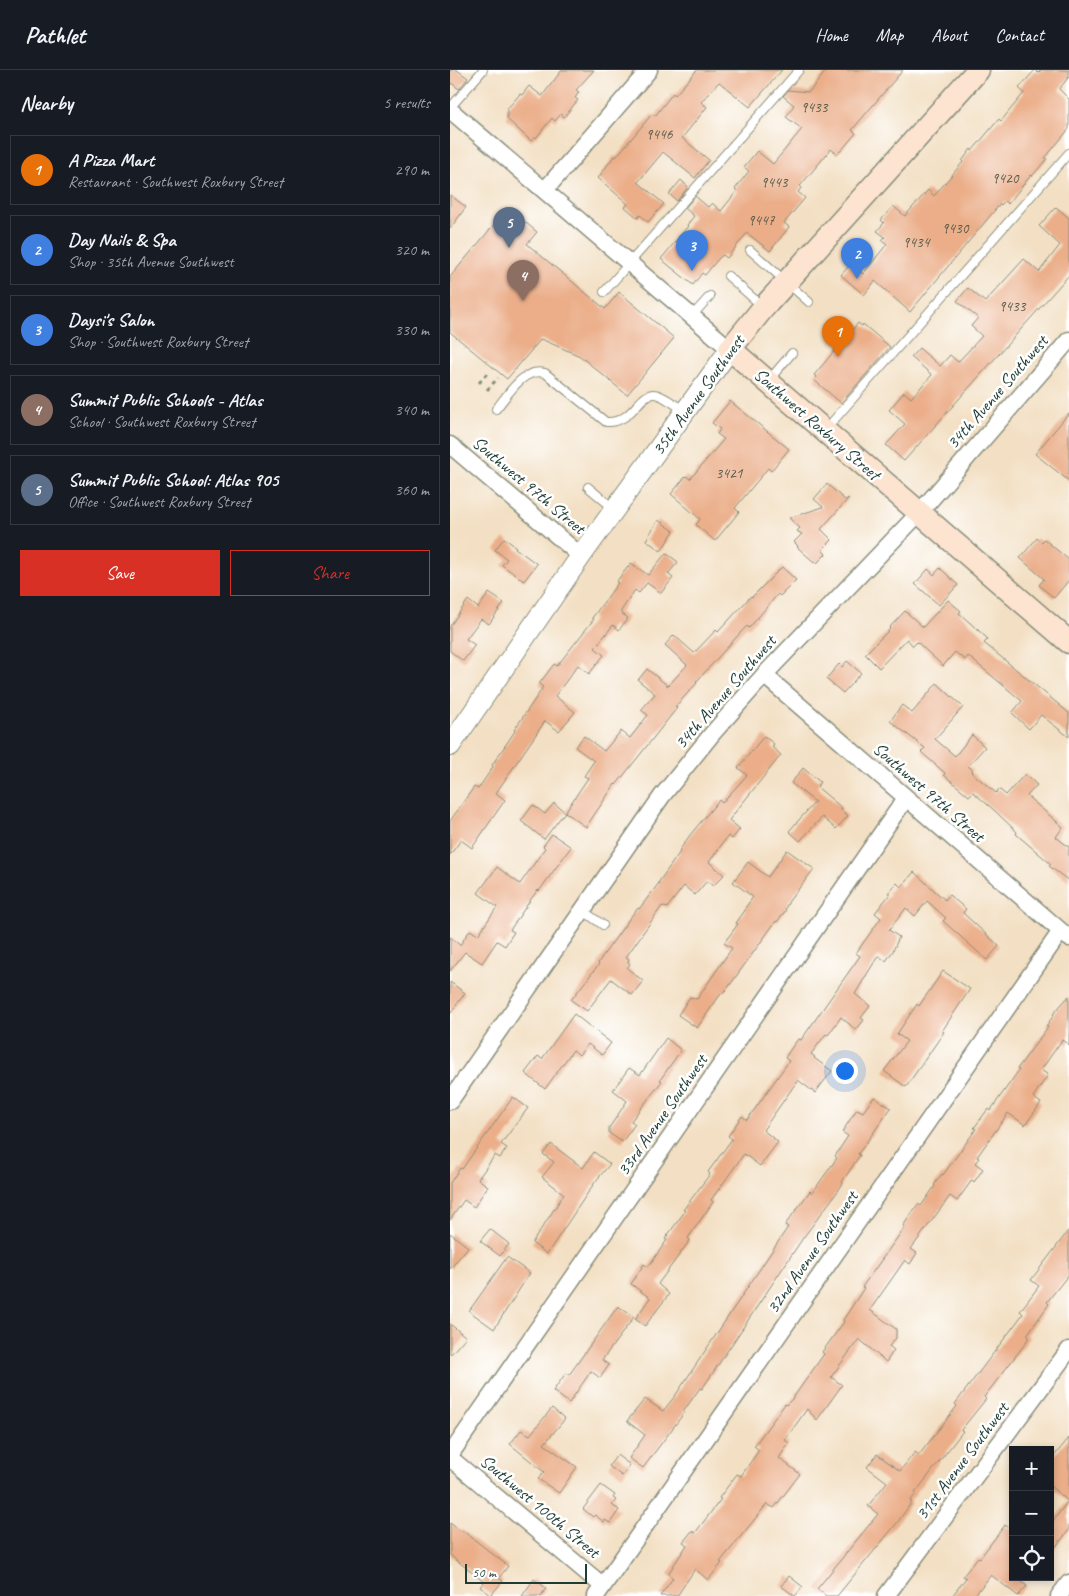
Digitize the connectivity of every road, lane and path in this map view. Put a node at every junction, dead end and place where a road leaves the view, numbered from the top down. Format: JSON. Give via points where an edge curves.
{"nodes":[{"id":1,"x":483,"y":70,"type":"edge"},
{"id":2,"x":649,"y":70,"type":"edge"},
{"id":3,"x":799,"y":70,"type":"edge"},
{"id":4,"x":978,"y":70,"type":"edge"},
{"id":5,"x":450,"y":109,"type":"edge"},
{"id":6,"x":1069,"y":153,"type":"edge"},
{"id":7,"x":545,"y":190,"type":"junction"},
{"id":8,"x":750,"y":250,"type":"dead end"},
{"id":9,"x":629,"y":262,"type":"junction"},
{"id":10,"x":728,"y":276,"type":"dead end"},
{"id":11,"x":787,"y":283,"type":"junction"},
{"id":12,"x":604,"y":292,"type":"dead end"},
{"id":13,"x":710,"y":296,"type":"dead end"},
{"id":14,"x":809,"y":302,"type":"dead end"},
{"id":15,"x":764,"y":307,"type":"junction"},
{"id":16,"x":692,"y":316,"type":"junction"},
{"id":17,"x":1069,"y":340,"type":"edge"},
{"id":18,"x":730,"y":349,"type":"junction"},
{"id":19,"x":792,"y":353,"type":"dead end"},
{"id":20,"x":489,"y":371,"type":"dead end"},
{"id":21,"x":498,"y":378,"type":"dead end"},
{"id":22,"x":767,"y":381,"type":"junction"},
{"id":23,"x":479,"y":383,"type":"dead end"},
{"id":24,"x":487,"y":390,"type":"dead end"},
{"id":25,"x":496,"y":409,"type":"dead end"},
{"id":26,"x":685,"y":411,"type":"junction"},
{"id":27,"x":825,"y":431,"type":"junction"},
{"id":28,"x":450,"y":445,"type":"edge"},
{"id":29,"x":588,"y":487,"type":"dead end"},
{"id":30,"x":614,"y":509,"type":"junction"},
{"id":31,"x":920,"y":512,"type":"junction"},
{"id":32,"x":581,"y":556,"type":"junction"},
{"id":33,"x":1068,"y":640,"type":"edge"},
{"id":34,"x":764,"y":675,"type":"junction"},
{"id":35,"x":450,"y":746,"type":"edge"},
{"id":36,"x":906,"y":798,"type":"junction"},
{"id":37,"x":582,"y":910,"type":"junction"},
{"id":38,"x":603,"y":926,"type":"dead end"},
{"id":39,"x":1065,"y":934,"type":"edge"},
{"id":40,"x":450,"y":1101,"type":"edge"},
{"id":41,"x":1069,"y":1350,"type":"edge"},
{"id":42,"x":450,"y":1456,"type":"edge"},
{"id":43,"x":1069,"y":1583,"type":"edge"},
{"id":44,"x":600,"y":1591,"type":"edge"},
{"id":45,"x":886,"y":1596,"type":"edge"},
{"id":46,"x":1059,"y":1596,"type":"edge"}],
"edges":[{"from":1,"to":5,"type":"lane"},
{"from":2,"to":7,"type":"street"},
{"from":3,"to":9,"type":"lane"},
{"from":4,"to":11,"type":"main road","name":"35th Avenue Southwest"},
{"from":5,"to":7,"type":"street","name":"Southwest Roxbury Street"},
{"from":6,"to":27,"type":"lane"},
{"from":7,"to":9,"type":"street","name":"Southwest Roxbury Street"},
{"from":8,"to":11,"type":"lane"},
{"from":9,"to":12,"type":"lane"},
{"from":9,"to":16,"type":"street","name":"Southwest Roxbury Street"},
{"from":10,"to":15,"type":"lane"},
{"from":11,"to":14,"type":"lane"},
{"from":11,"to":15,"type":"main road","name":"35th Avenue Southwest"},
{"from":13,"to":16,"type":"lane"},
{"from":15,"to":18,"type":"main road","name":"35th Avenue Southwest"},
{"from":16,"to":18,"type":"street","name":"Southwest Roxbury Street"},
{"from":17,"to":31,"type":"street","name":"34th Avenue Southwest"},
{"from":18,"to":22,"type":"main road","name":"Southwest Roxbury Street"},
{"from":18,"to":26,"type":"street","name":"35th Avenue Southwest"},
{"from":19,"to":22,"type":"lane"},
{"from":20,"to":23,"type":"path"},
{"from":21,"to":24,"type":"path"},
{"from":22,"to":27,"type":"main road","name":"Southwest Roxbury Street"},
{"from":25,"to":26,"type":"lane","via":[[525,376],[540,372],[606,422],[624,418],[653,393]]},
{"from":26,"to":30,"type":"street","name":"35th Avenue Southwest"},
{"from":27,"to":31,"type":"main road","name":"Southwest Roxbury Street"},
{"from":28,"to":32,"type":"street","name":"Southwest 97th Street"},
{"from":29,"to":30,"type":"lane"},
{"from":30,"to":32,"type":"street","name":"35th Avenue Southwest"},
{"from":31,"to":33,"type":"main road","name":"Southwest Roxbury Street"},
{"from":31,"to":34,"type":"street","name":"34th Avenue Southwest"},
{"from":32,"to":35,"type":"street","name":"35th Avenue Southwest"},
{"from":34,"to":36,"type":"street","name":"Southwest 97th Street"},
{"from":34,"to":37,"type":"street","name":"34th Avenue Southwest","via":[[662,796]]},
{"from":36,"to":39,"type":"street","name":"Southwest 97th Street"},
{"from":36,"to":42,"type":"street","name":"33rd Avenue Southwest"},
{"from":37,"to":38,"type":"lane"},
{"from":37,"to":40,"type":"street","name":"34th Avenue Southwest"},
{"from":39,"to":44,"type":"street","name":"32nd Avenue Southwest"},
{"from":41,"to":45,"type":"street","name":"31st Avenue Southwest"},
{"from":42,"to":44,"type":"street","name":"Southwest 100th Street"},
{"from":43,"to":46,"type":"street"}]}
